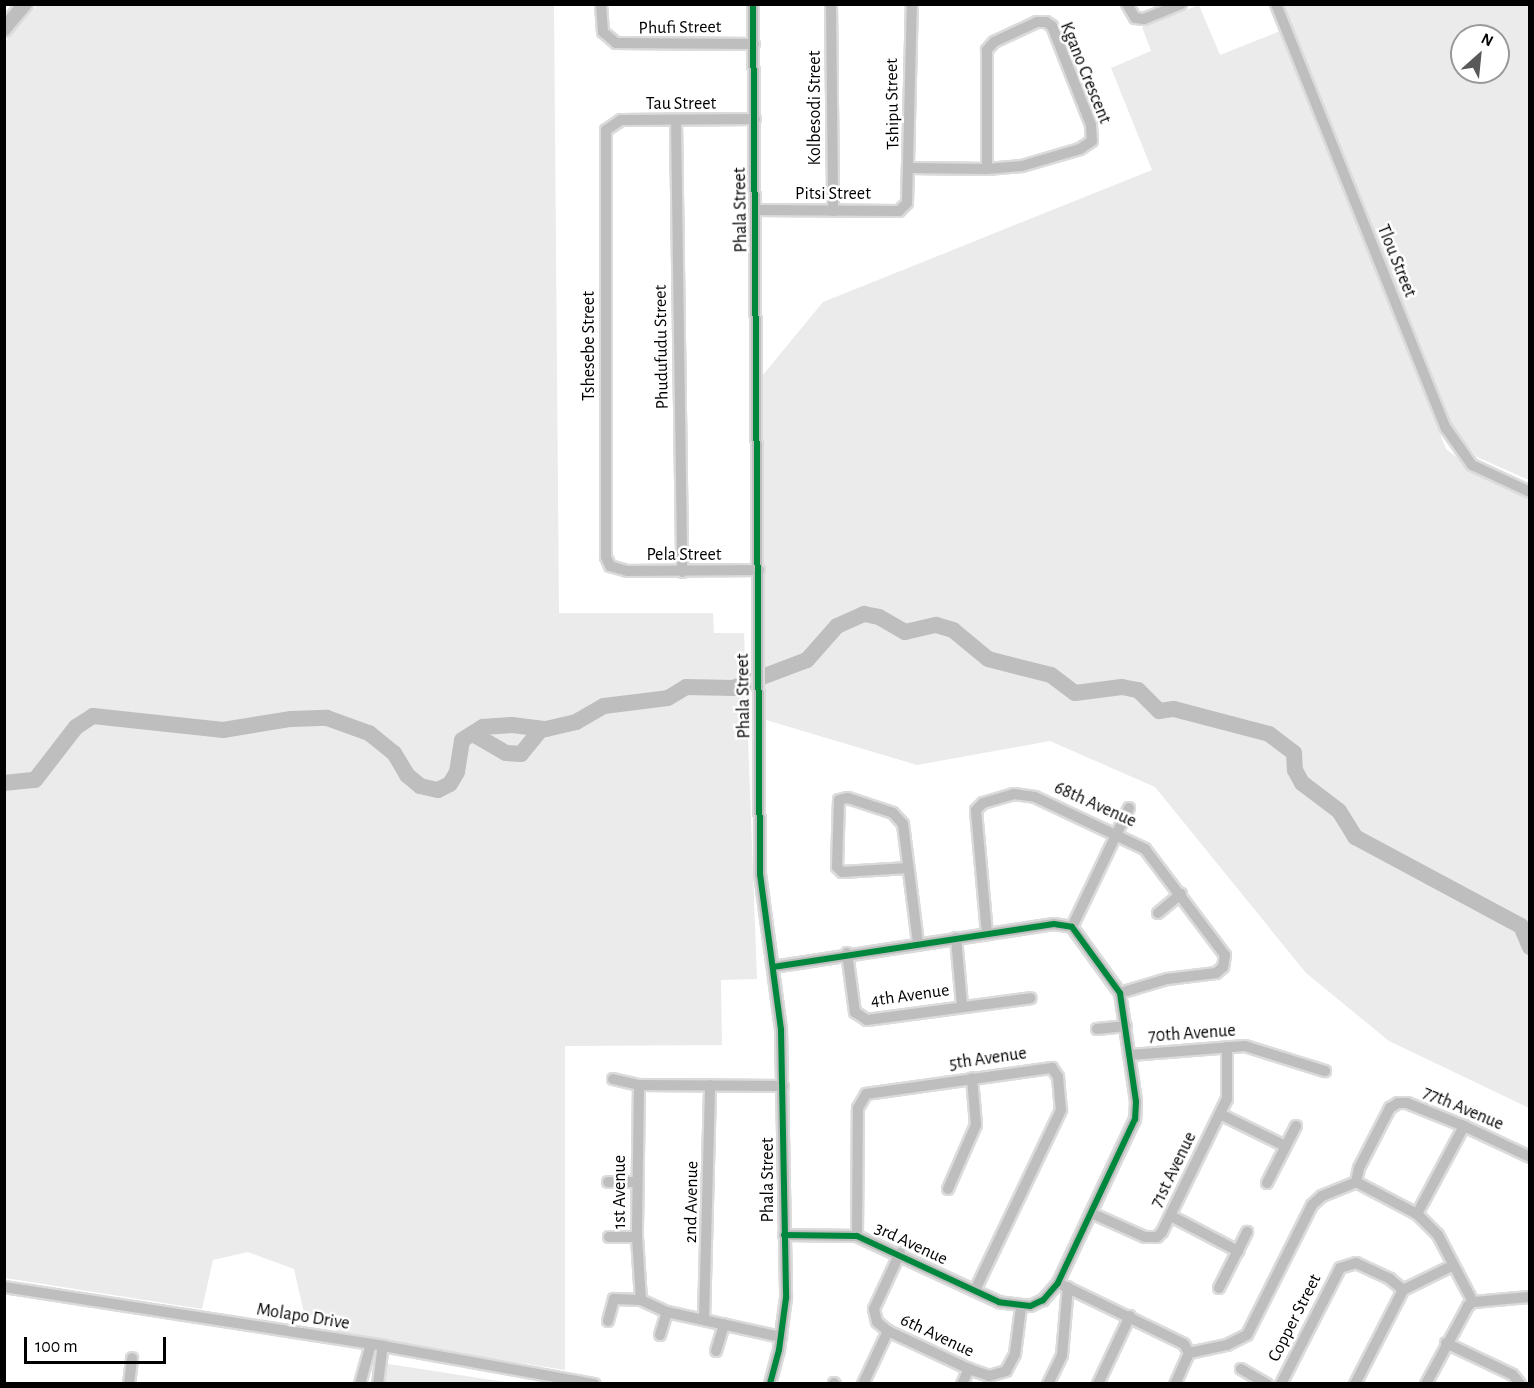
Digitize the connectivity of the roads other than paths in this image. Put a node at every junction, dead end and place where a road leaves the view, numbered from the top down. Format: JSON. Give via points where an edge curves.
{"nodes":[{"id":1,"x":25,"y":4,"type":"edge"},
{"id":2,"x":601,"y":4,"type":"edge"},
{"id":3,"x":753,"y":4,"type":"edge"},
{"id":4,"x":831,"y":4,"type":"edge"},
{"id":5,"x":912,"y":4,"type":"edge"},
{"id":6,"x":1127,"y":4,"type":"edge"},
{"id":7,"x":1181,"y":4,"type":"edge"},
{"id":8,"x":1276,"y":4,"type":"edge"},
{"id":9,"x":4,"y":29,"type":"edge"},
{"id":10,"x":754,"y":44,"type":"junction"},
{"id":11,"x":755,"y":119,"type":"junction"},
{"id":12,"x":676,"y":122,"type":"junction"},
{"id":13,"x":608,"y":126,"type":"joint"},
{"id":14,"x":910,"y":168,"type":"junction"},
{"id":15,"x":987,"y":169,"type":"junction"},
{"id":16,"x":907,"y":203,"type":"joint"},
{"id":17,"x":756,"y":210,"type":"junction"},
{"id":18,"x":833,"y":212,"type":"junction"},
{"id":19,"x":1530,"y":492,"type":"edge"},
{"id":20,"x":610,"y":566,"type":"joint"},
{"id":21,"x":759,"y":570,"type":"junction"},
{"id":22,"x":682,"y":572,"type":"junction"},
{"id":23,"x":1129,"y":807,"type":"dead end"},
{"id":24,"x":1117,"y":833,"type":"junction"},
{"id":25,"x":908,"y":868,"type":"junction"},
{"id":26,"x":1181,"y":894,"type":"junction"},
{"id":27,"x":1158,"y":914,"type":"dead end"},
{"id":28,"x":1072,"y":927,"type":"junction"},
{"id":29,"x":987,"y":934,"type":"junction"},
{"id":30,"x":956,"y":938,"type":"junction"},
{"id":31,"x":918,"y":943,"type":"junction"},
{"id":32,"x":847,"y":953,"type":"junction"},
{"id":33,"x":773,"y":967,"type":"junction"},
{"id":34,"x":1119,"y":993,"type":"junction"},
{"id":35,"x":1031,"y":998,"type":"dead end"},
{"id":36,"x":962,"y":1005,"type":"junction"},
{"id":37,"x":1126,"y":1026,"type":"junction"},
{"id":38,"x":1097,"y":1029,"type":"dead end"},
{"id":39,"x":1227,"y":1047,"type":"junction"},
{"id":40,"x":1130,"y":1055,"type":"junction"},
{"id":41,"x":1325,"y":1071,"type":"dead end"},
{"id":42,"x":972,"y":1078,"type":"junction"},
{"id":43,"x":613,"y":1079,"type":"dead end"},
{"id":44,"x":639,"y":1085,"type":"junction"},
{"id":45,"x":710,"y":1085,"type":"junction"},
{"id":46,"x":783,"y":1086,"type":"junction"},
{"id":47,"x":1220,"y":1114,"type":"junction"},
{"id":48,"x":1296,"y":1125,"type":"dead end"},
{"id":49,"x":1464,"y":1126,"type":"junction"},
{"id":50,"x":1285,"y":1146,"type":"junction"},
{"id":51,"x":1530,"y":1157,"type":"edge"},
{"id":52,"x":608,"y":1182,"type":"dead end"},
{"id":53,"x":636,"y":1182,"type":"junction"},
{"id":54,"x":1356,"y":1182,"type":"junction"},
{"id":55,"x":1267,"y":1183,"type":"dead end"},
{"id":56,"x":948,"y":1189,"type":"dead end"},
{"id":57,"x":1091,"y":1213,"type":"junction"},
{"id":58,"x":1418,"y":1214,"type":"junction"},
{"id":59,"x":1171,"y":1216,"type":"junction"},
{"id":60,"x":1247,"y":1232,"type":"dead end"},
{"id":61,"x":784,"y":1235,"type":"junction"},
{"id":62,"x":857,"y":1236,"type":"junction"},
{"id":63,"x":609,"y":1237,"type":"dead end"},
{"id":64,"x":637,"y":1237,"type":"junction"},
{"id":65,"x":1238,"y":1251,"type":"junction"},
{"id":66,"x":900,"y":1253,"type":"junction"},
{"id":67,"x":1452,"y":1266,"type":"junction"},
{"id":68,"x":1063,"y":1285,"type":"junction"},
{"id":69,"x":4,"y":1287,"type":"edge"},
{"id":70,"x":1219,"y":1288,"type":"dead end"},
{"id":71,"x":975,"y":1290,"type":"junction"},
{"id":72,"x":1403,"y":1290,"type":"junction"},
{"id":73,"x":1530,"y":1297,"type":"edge"},
{"id":74,"x":641,"y":1300,"type":"junction"},
{"id":75,"x":1473,"y":1302,"type":"junction"},
{"id":76,"x":1021,"y":1307,"type":"junction"},
{"id":77,"x":667,"y":1312,"type":"junction"},
{"id":78,"x":1130,"y":1316,"type":"junction"},
{"id":79,"x":704,"y":1319,"type":"junction"},
{"id":80,"x":608,"y":1321,"type":"dead end"},
{"id":81,"x":724,"y":1324,"type":"junction"},
{"id":82,"x":888,"y":1331,"type":"junction"},
{"id":83,"x":660,"y":1335,"type":"dead end"},
{"id":84,"x":781,"y":1337,"type":"junction"},
{"id":85,"x":1446,"y":1343,"type":"junction"},
{"id":86,"x":370,"y":1344,"type":"junction"},
{"id":87,"x":383,"y":1346,"type":"junction"},
{"id":88,"x":716,"y":1351,"type":"dead end"},
{"id":89,"x":1189,"y":1353,"type":"junction"},
{"id":90,"x":132,"y":1358,"type":"dead end"},
{"id":91,"x":1241,"y":1369,"type":"dead end"},
{"id":92,"x":969,"y":1370,"type":"junction"},
{"id":93,"x":129,"y":1383,"type":"edge"},
{"id":94,"x":360,"y":1383,"type":"edge"},
{"id":95,"x":378,"y":1383,"type":"edge"},
{"id":96,"x":595,"y":1383,"type":"edge"},
{"id":97,"x":770,"y":1383,"type":"edge"},
{"id":98,"x":863,"y":1383,"type":"edge"},
{"id":99,"x":962,"y":1383,"type":"edge"},
{"id":100,"x":1048,"y":1383,"type":"edge"},
{"id":101,"x":1098,"y":1383,"type":"edge"},
{"id":102,"x":1175,"y":1383,"type":"edge"},
{"id":103,"x":1267,"y":1383,"type":"edge"},
{"id":104,"x":1281,"y":1383,"type":"edge"},
{"id":105,"x":1355,"y":1383,"type":"edge"},
{"id":106,"x":1426,"y":1383,"type":"edge"},
{"id":107,"x":1520,"y":1383,"type":"edge"}],
"edges":[{"from":1,"to":9,"type":"main road"},
{"from":2,"to":10,"type":"street","name":"Phufi Street","via":[[603,32],[608,39],[632,45]]},
{"from":3,"to":10,"type":"street","name":"Phala Street"},
{"from":4,"to":18,"type":"street","name":"Kolbesodi Street"},
{"from":5,"to":14,"type":"street","name":"Tshipu Street"},
{"from":6,"to":7,"type":"street","via":[[1135,18],[1144,19]]},
{"from":8,"to":19,"type":"street","name":"Tlou Street","via":[[1446,428],[1472,465]]},
{"from":10,"to":11,"type":"street","name":"Phala Street"},
{"from":11,"to":12,"type":"street","name":"Tau Street"},
{"from":11,"to":17,"type":"street","name":"Phala Street"},
{"from":12,"to":13,"type":"street","name":"Tau Street","via":[[621,120]]},
{"from":12,"to":22,"type":"street","name":"Phudufudu Street"},
{"from":13,"to":20,"type":"street","name":"Tshesebe Street","via":[[604,134],[606,557]]},
{"from":14,"to":15,"type":"street","name":"Kgano Crescent"},
{"from":14,"to":16,"type":"street","name":"Tshipu Street"},
{"from":15,"to":15,"type":"street","name":"Kgano Crescent","via":[[1022,166],[1080,148],[1094,138],[1053,26],[1046,22],[1016,32],[987,50]]},
{"from":16,"to":18,"type":"street","name":"Pitsi Street","via":[[899,211]]},
{"from":17,"to":18,"type":"street","name":"Pitsi Street"},
{"from":17,"to":21,"type":"street","name":"Phala Street"},
{"from":20,"to":22,"type":"street","name":"Pela Street","via":[[627,571]]},
{"from":21,"to":22,"type":"street","name":"Pela Street"},
{"from":21,"to":33,"type":"street","name":"Phala Street","via":[[760,874]]},
{"from":23,"to":24,"type":"street"},
{"from":24,"to":26,"type":"street","name":"68th Avenue","via":[[1144,849]]},
{"from":24,"to":28,"type":"street"},
{"from":24,"to":29,"type":"street","name":"68th Avenue","via":[[1025,794],[983,803],[975,820]]},
{"from":25,"to":25,"type":"street","via":[[900,819],[849,798],[839,800],[837,867],[842,872]]},
{"from":25,"to":31,"type":"street"},
{"from":26,"to":27,"type":"street"},
{"from":26,"to":34,"type":"street","name":"68th Avenue","via":[[1225,955],[1223,967],[1216,973],[1167,979]]},
{"from":28,"to":29,"type":"street","via":[[1054,924]]},
{"from":28,"to":34,"type":"street"},
{"from":29,"to":30,"type":"street"},
{"from":30,"to":31,"type":"street"},
{"from":30,"to":36,"type":"street"},
{"from":31,"to":32,"type":"street"},
{"from":32,"to":33,"type":"street"},
{"from":32,"to":36,"type":"street","name":"4th Avenue","via":[[855,1012],[862,1019]]},
{"from":33,"to":46,"type":"street","name":"Phala Street"},
{"from":34,"to":37,"type":"street"},
{"from":35,"to":36,"type":"street","name":"4th Avenue"},
{"from":37,"to":38,"type":"street"},
{"from":37,"to":40,"type":"street"},
{"from":39,"to":40,"type":"street","name":"70th Avenue"},
{"from":39,"to":41,"type":"street","name":"70th Avenue","via":[[1255,1047]]},
{"from":39,"to":47,"type":"street","name":"71st Avenue","via":[[1229,1091]]},
{"from":40,"to":57,"type":"street","via":[[1135,1119]]},
{"from":42,"to":56,"type":"street","via":[[976,1125]]},
{"from":42,"to":62,"type":"street","name":"5th Avenue","via":[[875,1090],[860,1100]]},
{"from":42,"to":71,"type":"street","name":"5th Avenue","via":[[1052,1068],[1058,1077],[1062,1102],[1056,1123]]},
{"from":43,"to":44,"type":"street"},
{"from":44,"to":45,"type":"street"},
{"from":44,"to":53,"type":"street","name":"1st Avenue"},
{"from":45,"to":46,"type":"street"},
{"from":45,"to":79,"type":"street","name":"2nd Avenue"},
{"from":46,"to":61,"type":"street","name":"Phala Street"},
{"from":47,"to":50,"type":"street"},
{"from":47,"to":59,"type":"street","name":"71st Avenue"},
{"from":48,"to":50,"type":"street"},
{"from":49,"to":51,"type":"street","name":"77th Avenue"},
{"from":49,"to":54,"type":"street","name":"77th Avenue","via":[[1398,1103],[1385,1117]]},
{"from":49,"to":58,"type":"street"},
{"from":50,"to":55,"type":"street"},
{"from":52,"to":53,"type":"street"},
{"from":53,"to":64,"type":"street","name":"1st Avenue"},
{"from":54,"to":58,"type":"street"},
{"from":54,"to":89,"type":"street","via":[[1322,1196],[1312,1205],[1247,1335],[1227,1345]]},
{"from":57,"to":59,"type":"street","name":"71st Avenue","via":[[1152,1238],[1162,1232]]},
{"from":57,"to":68,"type":"street"},
{"from":58,"to":67,"type":"street","via":[[1438,1235]]},
{"from":59,"to":65,"type":"street"},
{"from":60,"to":65,"type":"street"},
{"from":61,"to":62,"type":"street","name":"3rd Avenue"},
{"from":61,"to":84,"type":"street","name":"Phala Street","via":[[786,1298]]},
{"from":62,"to":66,"type":"street","name":"3rd Avenue"},
{"from":63,"to":64,"type":"street"},
{"from":64,"to":74,"type":"street","name":"1st Avenue"},
{"from":65,"to":70,"type":"street"},
{"from":66,"to":71,"type":"street","name":"3rd Avenue"},
{"from":66,"to":82,"type":"street","name":"6th Avenue","via":[[874,1309],[877,1322]]},
{"from":67,"to":72,"type":"street"},
{"from":67,"to":75,"type":"street"},
{"from":68,"to":76,"type":"street","via":[[1038,1304]]},
{"from":68,"to":78,"type":"street"},
{"from":68,"to":100,"type":"street","via":[[1062,1355]]},
{"from":69,"to":86,"type":"street","name":"Molapo Drive"},
{"from":71,"to":76,"type":"street","name":"3rd Avenue"},
{"from":72,"to":104,"type":"street","name":"Copper Street","via":[[1390,1279],[1356,1263],[1340,1268]]},
{"from":72,"to":105,"type":"street"},
{"from":73,"to":75,"type":"street"},
{"from":74,"to":77,"type":"street"},
{"from":74,"to":80,"type":"street","via":[[614,1299]]},
{"from":75,"to":85,"type":"street"},
{"from":76,"to":92,"type":"street","name":"6th Avenue","via":[[1015,1354],[1006,1371],[989,1376]]},
{"from":77,"to":79,"type":"street"},
{"from":77,"to":83,"type":"street"},
{"from":78,"to":89,"type":"street","via":[[1178,1340]]},
{"from":78,"to":101,"type":"street"},
{"from":79,"to":81,"type":"street"},
{"from":81,"to":84,"type":"street"},
{"from":81,"to":88,"type":"street"},
{"from":82,"to":92,"type":"street","name":"6th Avenue"},
{"from":82,"to":98,"type":"street"},
{"from":84,"to":97,"type":"street","name":"Phala Street"},
{"from":85,"to":106,"type":"street"},
{"from":85,"to":107,"type":"street","via":[[1513,1375]]},
{"from":86,"to":87,"type":"street","name":"Molapo Drive"},
{"from":86,"to":94,"type":"street"},
{"from":87,"to":95,"type":"street"},
{"from":87,"to":96,"type":"street","name":"Molapo Drive"},
{"from":89,"to":102,"type":"street"},
{"from":90,"to":93,"type":"street"},
{"from":91,"to":103,"type":"street"},
{"from":92,"to":99,"type":"street"}]}
